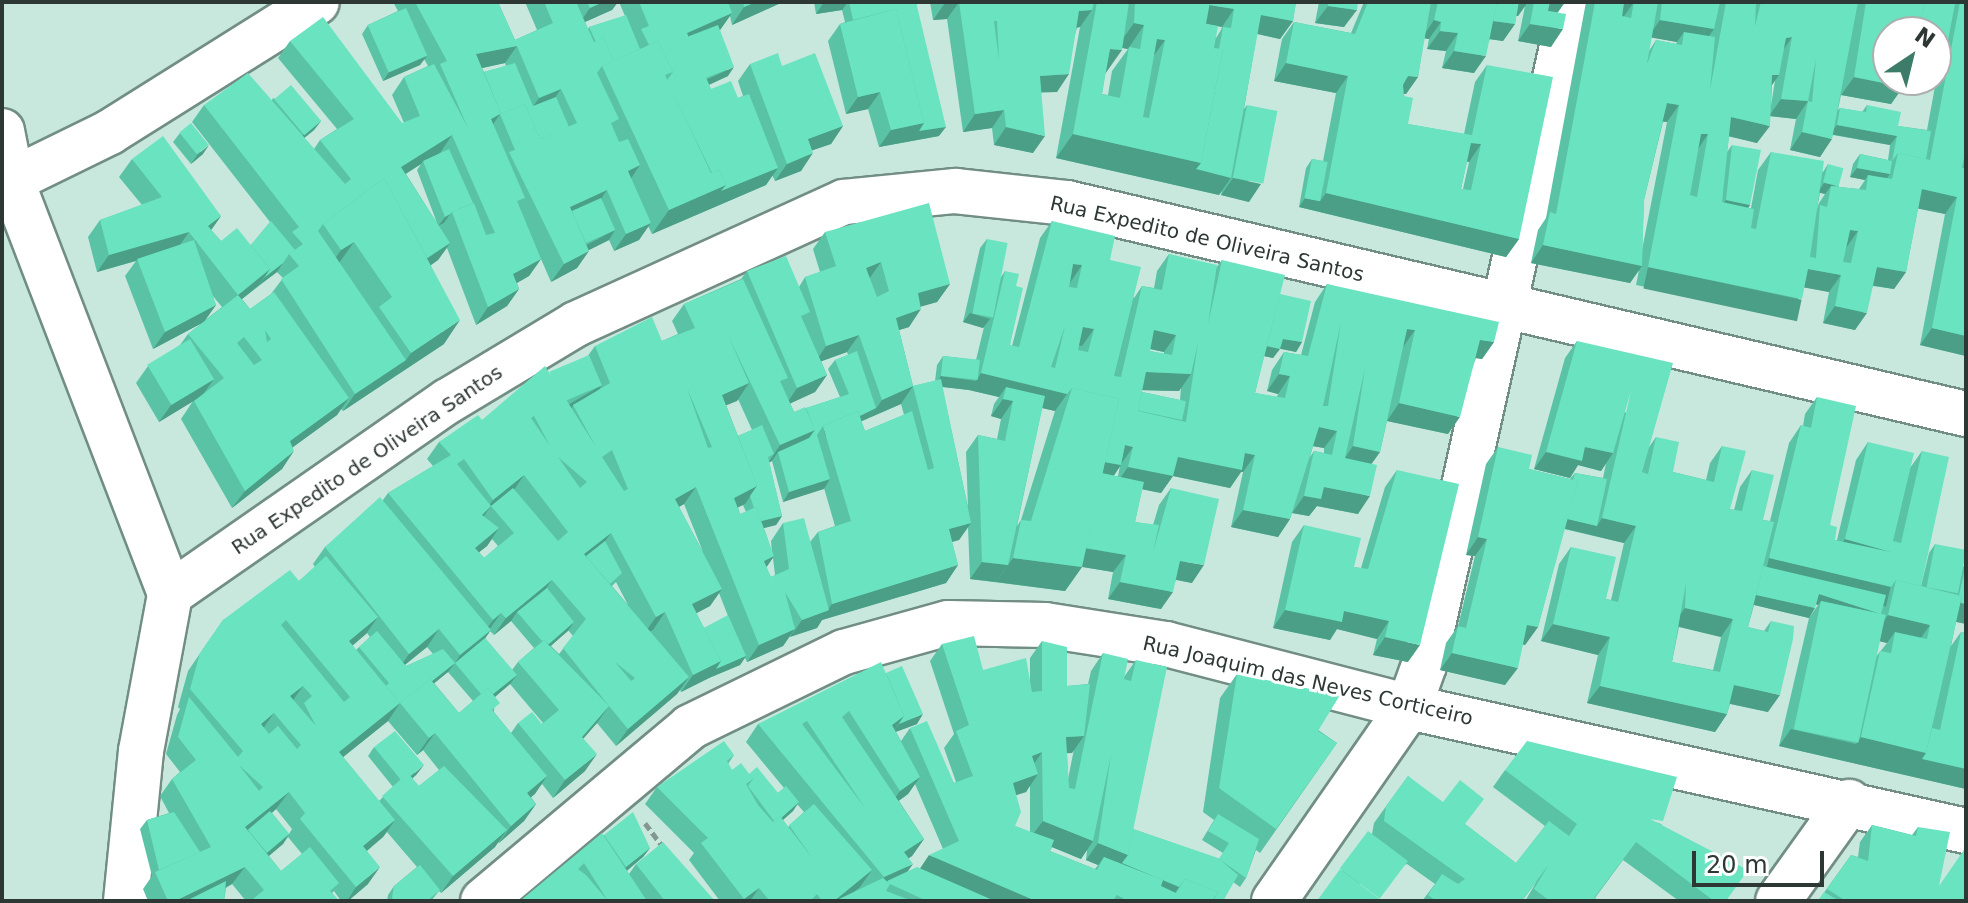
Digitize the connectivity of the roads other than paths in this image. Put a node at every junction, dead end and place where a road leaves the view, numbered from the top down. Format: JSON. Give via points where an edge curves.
{"nodes":[{"id":1,"x":317,"y":2,"type":"edge"},
{"id":2,"x":1572,"y":2,"type":"edge"},
{"id":3,"x":2,"y":131,"type":"edge"},
{"id":4,"x":7,"y":183,"type":"edge"},
{"id":5,"x":1507,"y":309,"type":"junction"},
{"id":6,"x":1966,"y":414,"type":"edge"},
{"id":7,"x":170,"y":594,"type":"junction"},
{"id":8,"x":1409,"y":707,"type":"junction"},
{"id":9,"x":1849,"y":802,"type":"junction"},
{"id":10,"x":1966,"y":831,"type":"edge"},
{"id":11,"x":126,"y":901,"type":"edge"},
{"id":12,"x":483,"y":901,"type":"edge"},
{"id":13,"x":1274,"y":901,"type":"edge"},
{"id":14,"x":1778,"y":901,"type":"edge"}],
"edges":[{"from":1,"to":4,"type":"street","via":[[110,132]]},
{"from":2,"to":5,"type":"street"},
{"from":3,"to":4,"type":"street"},
{"from":4,"to":7,"type":"street"},
{"from":5,"to":6,"type":"street","name":"Rua Expedito de Oliveira Santos"},
{"from":5,"to":7,"type":"street","name":"Rua Expedito de Oliveira Santos","via":[[1067,203],[955,191],[844,202],[576,324],[448,401]]},
{"from":5,"to":8,"type":"street"},
{"from":7,"to":11,"type":"street","via":[[141,751]]},
{"from":8,"to":9,"type":"street","name":"Rua Joaquim das Neves Corticeiro"},
{"from":8,"to":12,"type":"street","name":"Rua Joaquim das Neves Corticeiro","via":[[1166,644],[1045,625],[948,623],[772,681],[690,727]]},
{"from":8,"to":13,"type":"street"},
{"from":9,"to":10,"type":"street","name":"Rua Joaquim das Neves Corticeiro"},
{"from":9,"to":14,"type":"street"}]}
